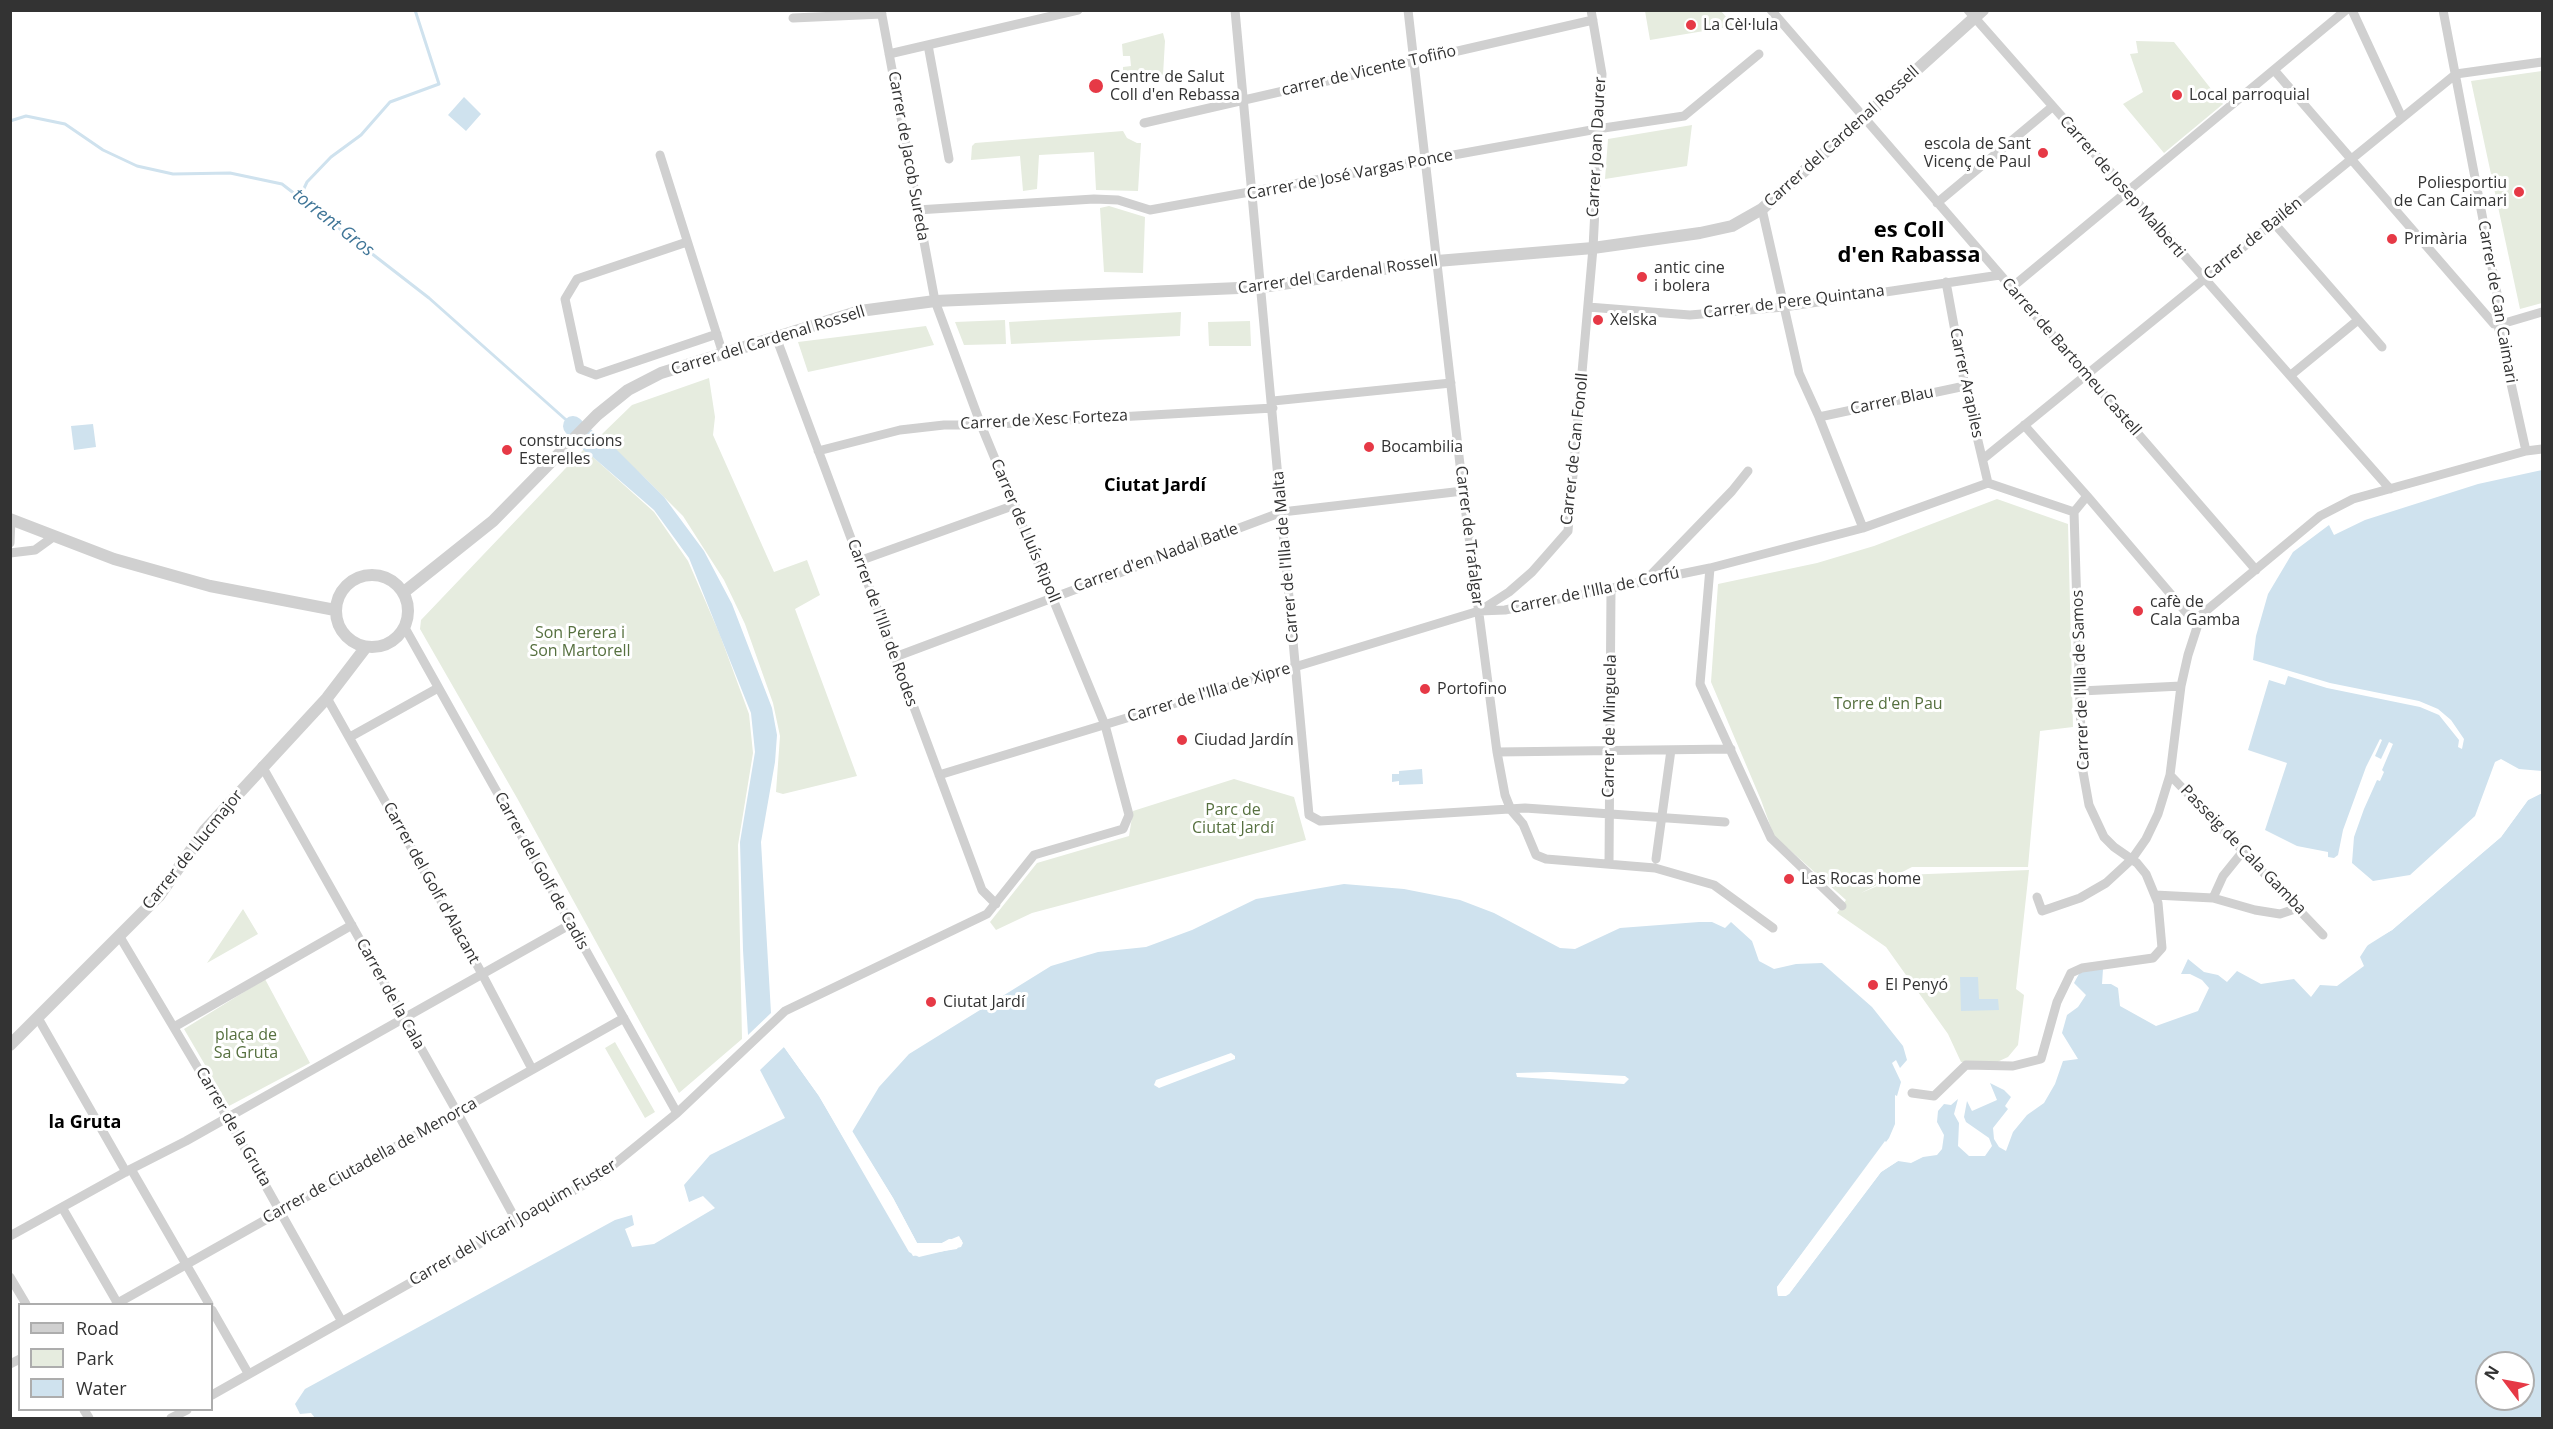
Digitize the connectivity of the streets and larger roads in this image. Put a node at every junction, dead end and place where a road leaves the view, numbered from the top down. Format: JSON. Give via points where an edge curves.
{"nodes":[{"id":1,"x":1078,"y":10,"type":"edge"},
{"id":2,"x":1236,"y":10,"type":"edge"},
{"id":3,"x":1408,"y":10,"type":"edge"},
{"id":4,"x":1771,"y":10,"type":"edge"},
{"id":5,"x":2346,"y":10,"type":"edge"},
{"id":6,"x":2352,"y":10,"type":"edge"},
{"id":7,"x":2443,"y":10,"type":"edge"},
{"id":8,"x":881,"y":12,"type":"edge"},
{"id":9,"x":1975,"y":13,"type":"edge"},
{"id":10,"x":1592,"y":15,"type":"edge"},
{"id":11,"x":793,"y":18,"type":"dead end"},
{"id":12,"x":928,"y":45,"type":"junction"},
{"id":13,"x":889,"y":54,"type":"junction"},
{"id":14,"x":1759,"y":54,"type":"dead end"},
{"id":15,"x":1413,"y":62,"type":"junction"},
{"id":16,"x":2542,"y":62,"type":"edge"},
{"id":17,"x":2274,"y":70,"type":"junction"},
{"id":18,"x":2456,"y":74,"type":"junction"},
{"id":19,"x":1243,"y":99,"type":"junction"},
{"id":20,"x":2052,"y":108,"type":"junction"},
{"id":21,"x":1863,"y":118,"type":"junction"},
{"id":22,"x":2402,"y":118,"type":"junction"},
{"id":23,"x":1144,"y":123,"type":"dead end"},
{"id":24,"x":1598,"y":129,"type":"junction"},
{"id":25,"x":660,"y":155,"type":"dead end"},
{"id":26,"x":949,"y":159,"type":"dead end"},
{"id":27,"x":2351,"y":159,"type":"junction"},
{"id":28,"x":1425,"y":160,"type":"junction"},
{"id":29,"x":2126,"y":192,"type":"junction"},
{"id":30,"x":1253,"y":193,"type":"junction"},
{"id":31,"x":1937,"y":203,"type":"junction"},
{"id":32,"x":1762,"y":209,"type":"junction"},
{"id":33,"x":917,"y":210,"type":"junction"},
{"id":34,"x":2273,"y":222,"type":"junction"},
{"id":35,"x":687,"y":243,"type":"junction"},
{"id":36,"x":1593,"y":248,"type":"junction"},
{"id":37,"x":1437,"y":261,"type":"junction"},
{"id":38,"x":2000,"y":275,"type":"junction"},
{"id":39,"x":2204,"y":279,"type":"junction"},
{"id":40,"x":1946,"y":282,"type":"junction"},
{"id":41,"x":1262,"y":287,"type":"junction"},
{"id":42,"x":2011,"y":288,"type":"junction"},
{"id":43,"x":935,"y":302,"type":"junction"},
{"id":44,"x":1588,"y":307,"type":"junction"},
{"id":45,"x":1784,"y":307,"type":"junction"},
{"id":46,"x":2542,"y":312,"type":"edge"},
{"id":47,"x":2358,"y":320,"type":"junction"},
{"id":48,"x":2498,"y":325,"type":"junction"},
{"id":49,"x":717,"y":334,"type":"junction"},
{"id":50,"x":776,"y":337,"type":"junction"},
{"id":51,"x":2382,"y":347,"type":"dead end"},
{"id":52,"x":723,"y":354,"type":"junction"},
{"id":53,"x":2086,"y":375,"type":"junction"},
{"id":54,"x":2291,"y":375,"type":"junction"},
{"id":55,"x":1451,"y":383,"type":"junction"},
{"id":56,"x":1965,"y":386,"type":"junction"},
{"id":57,"x":1273,"y":405,"type":"junction"},
{"id":58,"x":1819,"y":417,"type":"junction"},
{"id":59,"x":981,"y":424,"type":"junction"},
{"id":60,"x":2024,"y":425,"type":"junction"},
{"id":61,"x":2542,"y":449,"type":"edge"},
{"id":62,"x":818,"y":451,"type":"junction"},
{"id":63,"x":2526,"y":451,"type":"junction"},
{"id":64,"x":1983,"y":459,"type":"junction"},
{"id":65,"x":1748,"y":471,"type":"dead end"},
{"id":66,"x":1988,"y":483,"type":"junction"},
{"id":67,"x":2390,"y":489,"type":"junction"},
{"id":68,"x":1463,"y":491,"type":"junction"},
{"id":69,"x":2087,"y":496,"type":"junction"},
{"id":70,"x":1015,"y":505,"type":"junction"},
{"id":71,"x":1282,"y":512,"type":"junction"},
{"id":72,"x":2074,"y":512,"type":"junction"},
{"id":73,"x":11,"y":519,"type":"edge"},
{"id":74,"x":1863,"y":528,"type":"junction"},
{"id":75,"x":53,"y":537,"type":"junction"},
{"id":76,"x":10,"y":543,"type":"edge"},
{"id":77,"x":10,"y":553,"type":"edge"},
{"id":78,"x":859,"y":561,"type":"junction"},
{"id":79,"x":1710,"y":568,"type":"junction"},
{"id":80,"x":2256,"y":570,"type":"junction"},
{"id":81,"x":1646,"y":580,"type":"junction"},
{"id":82,"x":1611,"y":589,"type":"junction"},
{"id":83,"x":404,"y":592,"type":"junction"},
{"id":84,"x":1052,"y":596,"type":"junction"},
{"id":85,"x":335,"y":610,"type":"junction"},
{"id":86,"x":1479,"y":611,"type":"junction"},
{"id":87,"x":2197,"y":625,"type":"junction"},
{"id":88,"x":405,"y":628,"type":"junction"},
{"id":89,"x":366,"y":647,"type":"junction"},
{"id":90,"x":895,"y":657,"type":"junction"},
{"id":91,"x":1296,"y":665,"type":"junction"},
{"id":92,"x":2181,"y":686,"type":"junction"},
{"id":93,"x":438,"y":688,"type":"junction"},
{"id":94,"x":2081,"y":691,"type":"junction"},
{"id":95,"x":327,"y":698,"type":"junction"},
{"id":96,"x":1105,"y":725,"type":"junction"},
{"id":97,"x":350,"y":736,"type":"junction"},
{"id":98,"x":1731,"y":749,"type":"junction"},
{"id":99,"x":1610,"y":750,"type":"junction"},
{"id":100,"x":1671,"y":750,"type":"junction"},
{"id":101,"x":1497,"y":752,"type":"junction"},
{"id":102,"x":262,"y":766,"type":"junction"},
{"id":103,"x":2170,"y":775,"type":"junction"},
{"id":104,"x":939,"y":776,"type":"junction"},
{"id":105,"x":1511,"y":810,"type":"junction"},
{"id":106,"x":1609,"y":814,"type":"junction"},
{"id":107,"x":1129,"y":815,"type":"joint"},
{"id":108,"x":1662,"y":818,"type":"junction"},
{"id":109,"x":1725,"y":822,"type":"dead end"},
{"id":110,"x":2244,"y":850,"type":"junction"},
{"id":111,"x":1656,"y":859,"type":"dead end"},
{"id":112,"x":2132,"y":859,"type":"junction"},
{"id":113,"x":1609,"y":864,"type":"junction"},
{"id":114,"x":2155,"y":895,"type":"junction"},
{"id":115,"x":2037,"y":897,"type":"dead end"},
{"id":116,"x":2213,"y":898,"type":"junction"},
{"id":117,"x":996,"y":904,"type":"junction"},
{"id":118,"x":1842,"y":906,"type":"dead end"},
{"id":119,"x":2298,"y":908,"type":"junction"},
{"id":120,"x":571,"y":924,"type":"junction"},
{"id":121,"x":352,"y":925,"type":"junction"},
{"id":122,"x":1773,"y":928,"type":"dead end"},
{"id":123,"x":2323,"y":934,"type":"dead end"},
{"id":124,"x":120,"y":937,"type":"junction"},
{"id":125,"x":481,"y":972,"type":"junction"},
{"id":126,"x":404,"y":1017,"type":"junction"},
{"id":127,"x":38,"y":1018,"type":"junction"},
{"id":128,"x":624,"y":1018,"type":"junction"},
{"id":129,"x":174,"y":1027,"type":"junction"},
{"id":130,"x":10,"y":1045,"type":"edge"},
{"id":131,"x":532,"y":1070,"type":"junction"},
{"id":132,"x":1912,"y":1094,"type":"dead end"},
{"id":133,"x":458,"y":1112,"type":"junction"},
{"id":134,"x":677,"y":1113,"type":"junction"},
{"id":135,"x":227,"y":1118,"type":"junction"},
{"id":136,"x":131,"y":1173,"type":"junction"},
{"id":137,"x":63,"y":1209,"type":"junction"},
{"id":138,"x":281,"y":1211,"type":"junction"},
{"id":139,"x":517,"y":1222,"type":"junction"},
{"id":140,"x":10,"y":1236,"type":"edge"},
{"id":141,"x":186,"y":1265,"type":"junction"},
{"id":142,"x":10,"y":1277,"type":"edge"},
{"id":143,"x":25,"y":1303,"type":"edge"},
{"id":144,"x":116,"y":1303,"type":"edge"},
{"id":145,"x":119,"y":1303,"type":"edge"},
{"id":146,"x":208,"y":1303,"type":"edge"},
{"id":147,"x":213,"y":1312,"type":"edge"},
{"id":148,"x":341,"y":1320,"type":"junction"},
{"id":149,"x":248,"y":1373,"type":"junction"},
{"id":150,"x":213,"y":1394,"type":"edge"}],
"edges":[{"from":1,"to":12,"type":"street"},
{"from":2,"to":19,"type":"street","name":"Carrer de l'Illa de Malta"},
{"from":3,"to":15,"type":"street","name":"Carrer de Trafalgar"},
{"from":4,"to":21,"type":"street","name":"Carrer de Bartomeu Castell"},
{"from":5,"to":17,"type":"street"},
{"from":6,"to":22,"type":"street"},
{"from":7,"to":18,"type":"street","name":"Carrer de Can Caimari"},
{"from":8,"to":11,"type":"street"},
{"from":8,"to":13,"type":"street","name":"Carrer de Jacob Sureda"},
{"from":9,"to":20,"type":"street","name":"Carrer de Josep Malberti"},
{"from":9,"to":21,"type":"street","name":"Carrer del Cardenal Rossell"},
{"from":10,"to":15,"type":"street","name":"carrer de Vicente Tofiño"},
{"from":10,"to":24,"type":"street","name":"Carrer Joan Daurer","via":[[1602,74]]},
{"from":12,"to":13,"type":"street"},
{"from":12,"to":26,"type":"street"},
{"from":13,"to":33,"type":"street","name":"Carrer de Jacob Sureda"},
{"from":14,"to":24,"type":"street","name":"Carrer de José Vargas Ponce","via":[[1684,116]]},
{"from":15,"to":19,"type":"street","name":"carrer de Vicente Tofiño"},
{"from":15,"to":28,"type":"street","name":"Carrer de Trafalgar"},
{"from":16,"to":18,"type":"street"},
{"from":17,"to":27,"type":"street"},
{"from":17,"to":29,"type":"street"},
{"from":18,"to":22,"type":"street","name":"Carrer de Bailén"},
{"from":18,"to":48,"type":"street","name":"Carrer de Can Caimari","via":[[2500,309]]},
{"from":19,"to":23,"type":"street","name":"carrer de Vicente Tofiño"},
{"from":19,"to":30,"type":"street","name":"Carrer de l'Illa de Malta"},
{"from":20,"to":29,"type":"street","name":"Carrer de Josep Malberti"},
{"from":20,"to":31,"type":"street"},
{"from":21,"to":31,"type":"street","name":"Carrer de Bartomeu Castell"},
{"from":21,"to":32,"type":"street","name":"Carrer del Cardenal Rossell"},
{"from":22,"to":27,"type":"street","name":"Carrer de Bailén"},
{"from":24,"to":28,"type":"street","name":"Carrer de José Vargas Ponce"},
{"from":24,"to":36,"type":"street","name":"Carrer Joan Daurer"},
{"from":25,"to":35,"type":"street"},
{"from":27,"to":34,"type":"street","name":"Carrer de Bailén"},
{"from":27,"to":48,"type":"street"},
{"from":28,"to":30,"type":"street","name":"Carrer de José Vargas Ponce"},
{"from":28,"to":37,"type":"street","name":"Carrer de Trafalgar"},
{"from":29,"to":39,"type":"street","name":"Carrer de Josep Malberti"},
{"from":29,"to":42,"type":"street"},
{"from":30,"to":33,"type":"street","name":"Carrer de José Vargas Ponce","via":[[1150,210],[1118,200],[1094,199]]},
{"from":30,"to":41,"type":"street","name":"Carrer de l'Illa de Malta"},
{"from":31,"to":38,"type":"street","name":"Carrer de Bartomeu Castell"},
{"from":32,"to":36,"type":"street","name":"Carrer del Cardenal Rossell","via":[[1732,226]]},
{"from":32,"to":45,"type":"street"},
{"from":33,"to":43,"type":"street","name":"Carrer de Jacob Sureda"},
{"from":34,"to":39,"type":"street","name":"Carrer de Bailén"},
{"from":34,"to":47,"type":"street"},
{"from":35,"to":49,"type":"street"},
{"from":35,"to":49,"type":"street","via":[[577,279],[565,299],[580,369],[596,375]]},
{"from":36,"to":37,"type":"street","name":"Carrer del Cardenal Rossell"},
{"from":36,"to":44,"type":"street","name":"Carrer de Can Fonoll"},
{"from":37,"to":41,"type":"street","name":"Carrer del Cardenal Rossell"},
{"from":37,"to":55,"type":"street","name":"Carrer de Trafalgar"},
{"from":38,"to":40,"type":"street","name":"Carrer de Pere Quintana"},
{"from":38,"to":42,"type":"street","name":"Carrer de Bartomeu Castell"},
{"from":39,"to":53,"type":"street","name":"Carrer de Bailén"},
{"from":39,"to":54,"type":"street","name":"Carrer de Josep Malberti"},
{"from":40,"to":45,"type":"street","name":"Carrer de Pere Quintana"},
{"from":40,"to":56,"type":"street","name":"Carrer Arapiles"},
{"from":41,"to":43,"type":"street","name":"Carrer del Cardenal Rossell"},
{"from":41,"to":57,"type":"street","name":"Carrer de l'Illa de Malta"},
{"from":42,"to":53,"type":"street","name":"Carrer de Bartomeu Castell"},
{"from":43,"to":50,"type":"street","name":"Carrer del Cardenal Rossell","via":[[860,310]]},
{"from":43,"to":59,"type":"street","name":"Carrer de Lluís Ripoll"},
{"from":44,"to":45,"type":"street","name":"Carrer de Pere Quintana","via":[[1690,315]]},
{"from":44,"to":86,"type":"street","name":"Carrer de Can Fonoll","via":[[1568,531],[1532,572]]},
{"from":45,"to":58,"type":"street","via":[[1798,373]]},
{"from":46,"to":48,"type":"street"},
{"from":47,"to":51,"type":"street"},
{"from":47,"to":54,"type":"street"},
{"from":48,"to":63,"type":"street","name":"Carrer de Can Caimari"},
{"from":49,"to":52,"type":"street"},
{"from":50,"to":52,"type":"street","name":"Carrer del Cardenal Rossell"},
{"from":50,"to":62,"type":"street","name":"Carrer de l'Illa de Rodes"},
{"from":52,"to":83,"type":"street","name":"Carrer del Cardenal Rossell","via":[[661,373],[628,390],[597,415],[493,521]]},
{"from":53,"to":60,"type":"street","name":"Carrer de Bailén"},
{"from":53,"to":80,"type":"street","name":"Carrer de Bartomeu Castell"},
{"from":54,"to":67,"type":"street","name":"Carrer de Josep Malberti"},
{"from":55,"to":57,"type":"street","name":"Carrer de Xesc Forteza"},
{"from":55,"to":68,"type":"street","name":"Carrer de Trafalgar"},
{"from":56,"to":58,"type":"street","name":"Carrer Blau"},
{"from":56,"to":64,"type":"street","name":"Carrer Arapiles"},
{"from":57,"to":59,"type":"street","name":"Carrer de Xesc Forteza"},
{"from":57,"to":71,"type":"street","name":"Carrer de l'Illa de Malta"},
{"from":58,"to":74,"type":"street"},
{"from":59,"to":62,"type":"street","name":"Carrer de Xesc Forteza","via":[[900,430]]},
{"from":59,"to":70,"type":"street","name":"Carrer de Lluís Ripoll"},
{"from":60,"to":64,"type":"street","name":"Carrer de Bailén"},
{"from":60,"to":69,"type":"street"},
{"from":61,"to":63,"type":"street","name":"Passeig de Cala Gamba"},
{"from":62,"to":78,"type":"street","name":"Carrer de l'Illa de Rodes"},
{"from":63,"to":67,"type":"street","name":"Passeig de Cala Gamba"},
{"from":64,"to":66,"type":"street","name":"Carrer Arapiles"},
{"from":65,"to":81,"type":"street"},
{"from":66,"to":72,"type":"street"},
{"from":66,"to":74,"type":"street","name":"Carrer de l'Illa de Corfú"},
{"from":67,"to":80,"type":"street","name":"Passeig de Cala Gamba","via":[[2353,499],[2320,516]]},
{"from":68,"to":71,"type":"street","name":"Carrer d'en Nadal Batle"},
{"from":68,"to":86,"type":"street","name":"Carrer de Trafalgar"},
{"from":69,"to":72,"type":"street"},
{"from":69,"to":87,"type":"street"},
{"from":70,"to":78,"type":"street"},
{"from":70,"to":84,"type":"street","name":"Carrer de Lluís Ripoll"},
{"from":71,"to":84,"type":"street","name":"Carrer d'en Nadal Batle"},
{"from":71,"to":91,"type":"street","name":"Carrer de l'Illa de Malta"},
{"from":72,"to":94,"type":"street","name":"Carrer de l'Illa de Samos"},
{"from":73,"to":75,"type":"street"},
{"from":73,"to":76,"type":"street"},
{"from":74,"to":79,"type":"street","name":"Carrer de l'Illa de Corfú"},
{"from":75,"to":77,"type":"street","via":[[35,550]]},
{"from":75,"to":85,"type":"street","via":[[210,586]]},
{"from":78,"to":90,"type":"street","name":"Carrer de l'Illa de Rodes"},
{"from":79,"to":81,"type":"street","name":"Carrer de l'Illa de Corfú"},
{"from":79,"to":98,"type":"street","via":[[1700,684]]},
{"from":80,"to":87,"type":"street","name":"Passeig de Cala Gamba","via":[[2200,615]]},
{"from":81,"to":82,"type":"street","name":"Carrer de l'Illa de Corfú"},
{"from":82,"to":86,"type":"street","name":"Carrer de l'Illa de Corfú","via":[[1505,610]]},
{"from":82,"to":99,"type":"street","name":"Carrer de Minguela"},
{"from":83,"to":85,"type":"street","via":[[380,575],[356,579],[345,587]]},
{"from":83,"to":88,"type":"street","via":[[408,607]]},
{"from":84,"to":90,"type":"street","name":"Carrer d'en Nadal Batle"},
{"from":84,"to":96,"type":"street","name":"Carrer de Lluís Ripoll"},
{"from":85,"to":89,"type":"street","via":[[346,637]]},
{"from":86,"to":91,"type":"street","name":"Carrer de l'Illa de Xipre"},
{"from":86,"to":101,"type":"street","name":"Carrer de Trafalgar"},
{"from":87,"to":92,"type":"street","name":"Passeig de Cala Gamba"},
{"from":88,"to":89,"type":"street","via":[[387,642]]},
{"from":88,"to":93,"type":"street","name":"Carrer del Golf de Cadis"},
{"from":89,"to":95,"type":"street","name":"Carrer de Llucmajor"},
{"from":90,"to":104,"type":"street","name":"Carrer de l'Illa de Rodes"},
{"from":91,"to":96,"type":"street","name":"Carrer de l'Illa de Xipre"},
{"from":91,"to":105,"type":"street","name":"Carrer de l'Illa de Malta","via":[[1310,815],[1320,821]]},
{"from":92,"to":94,"type":"street"},
{"from":92,"to":103,"type":"street","name":"Passeig de Cala Gamba"},
{"from":93,"to":97,"type":"street"},
{"from":93,"to":120,"type":"street","name":"Carrer del Golf de Cadis"},
{"from":94,"to":112,"type":"street","name":"Carrer de l'Illa de Samos","via":[[2082,766],[2089,805],[2104,837]]},
{"from":95,"to":97,"type":"street","name":"Carrer del Golf d'Alacant"},
{"from":95,"to":102,"type":"street","name":"Carrer de Llucmajor"},
{"from":96,"to":104,"type":"street","name":"Carrer de l'Illa de Xipre"},
{"from":96,"to":107,"type":"street","name":"Carrer de Lluís Ripoll"},
{"from":97,"to":125,"type":"street","name":"Carrer del Golf d'Alacant"},
{"from":98,"to":100,"type":"street"},
{"from":98,"to":118,"type":"street","via":[[1771,837]]},
{"from":99,"to":100,"type":"street"},
{"from":99,"to":101,"type":"street"},
{"from":99,"to":106,"type":"street","name":"Carrer de Minguela"},
{"from":100,"to":108,"type":"street"},
{"from":101,"to":105,"type":"street","name":"Carrer de Trafalgar"},
{"from":102,"to":121,"type":"street","name":"Carrer de la Cala"},
{"from":102,"to":124,"type":"street","name":"Carrer de Llucmajor","via":[[205,830],[159,896]]},
{"from":103,"to":110,"type":"street","name":"Passeig de Cala Gamba"},
{"from":103,"to":112,"type":"street","via":[[2158,814]]},
{"from":104,"to":117,"type":"street","name":"Carrer de l'Illa de Rodes","via":[[982,890]]},
{"from":105,"to":106,"type":"street"},
{"from":105,"to":113,"type":"street","name":"Carrer de Trafalgar","via":[[1523,824],[1536,855]]},
{"from":106,"to":108,"type":"street"},
{"from":106,"to":113,"type":"street","name":"Carrer de Minguela"},
{"from":107,"to":117,"type":"street","name":"Carrer del Vicari Joaquim Fuster","via":[[1123,829],[1034,855]]},
{"from":108,"to":109,"type":"street"},
{"from":108,"to":111,"type":"street"},
{"from":110,"to":116,"type":"street","via":[[2223,876]]},
{"from":110,"to":119,"type":"street","name":"Passeig de Cala Gamba"},
{"from":112,"to":114,"type":"street","name":"Carrer de l'Illa de Samos","via":[[2146,874]]},
{"from":112,"to":115,"type":"street","via":[[2106,883],[2080,898],[2042,911]]},
{"from":113,"to":122,"type":"street","via":[[1664,870],[1714,885]]},
{"from":114,"to":116,"type":"street"},
{"from":114,"to":132,"type":"street","name":"Carrer de l'Illa de Samos","via":[[2162,948],[2153,958],[2070,973],[2057,1002],[2042,1059],[2013,1066],[1962,1067],[1934,1096]]},
{"from":116,"to":119,"type":"street","via":[[2280,914]]},
{"from":117,"to":134,"type":"street","name":"Carrer del Vicari Joaquim Fuster","via":[[987,914],[785,1011]]},
{"from":119,"to":123,"type":"street","name":"Passeig de Cala Gamba"},
{"from":120,"to":125,"type":"street"},
{"from":120,"to":128,"type":"street","name":"Carrer del Golf de Cadis"},
{"from":121,"to":126,"type":"street","name":"Carrer de la Cala"},
{"from":121,"to":129,"type":"street"},
{"from":124,"to":127,"type":"street","name":"Carrer de Llucmajor"},
{"from":124,"to":129,"type":"street","name":"Carrer de la Gruta"},
{"from":125,"to":126,"type":"street"},
{"from":125,"to":131,"type":"street","name":"Carrer del Golf d'Alacant"},
{"from":126,"to":133,"type":"street","name":"Carrer de la Cala"},
{"from":126,"to":135,"type":"street"},
{"from":127,"to":130,"type":"street","name":"Carrer de Llucmajor"},
{"from":127,"to":136,"type":"street"},
{"from":128,"to":131,"type":"street","name":"Carrer de Ciutadella de Menorca"},
{"from":128,"to":134,"type":"street","name":"Carrer del Golf de Cadis"},
{"from":129,"to":135,"type":"street","name":"Carrer de la Gruta"},
{"from":131,"to":133,"type":"street","name":"Carrer de Ciutadella de Menorca"},
{"from":133,"to":138,"type":"street","name":"Carrer de Ciutadella de Menorca"},
{"from":133,"to":139,"type":"street","name":"Carrer de la Cala"},
{"from":134,"to":139,"type":"street","name":"Carrer del Vicari Joaquim Fuster","via":[[601,1175]]},
{"from":135,"to":136,"type":"street"},
{"from":135,"to":138,"type":"street","name":"Carrer de la Gruta"},
{"from":136,"to":137,"type":"street"},
{"from":136,"to":141,"type":"street"},
{"from":137,"to":140,"type":"street"},
{"from":137,"to":144,"type":"street"},
{"from":138,"to":141,"type":"street","name":"Carrer de Ciutadella de Menorca"},
{"from":138,"to":148,"type":"street","name":"Carrer de la Gruta"},
{"from":139,"to":148,"type":"street","name":"Carrer del Vicari Joaquim Fuster"},
{"from":141,"to":145,"type":"street","name":"Carrer de Ciutadella de Menorca"},
{"from":141,"to":146,"type":"street"},
{"from":142,"to":143,"type":"street"},
{"from":147,"to":149,"type":"street"},
{"from":148,"to":149,"type":"street","name":"Carrer del Vicari Joaquim Fuster"},
{"from":149,"to":150,"type":"street","name":"Carrer del Vicari Joaquim Fuster"}]}
